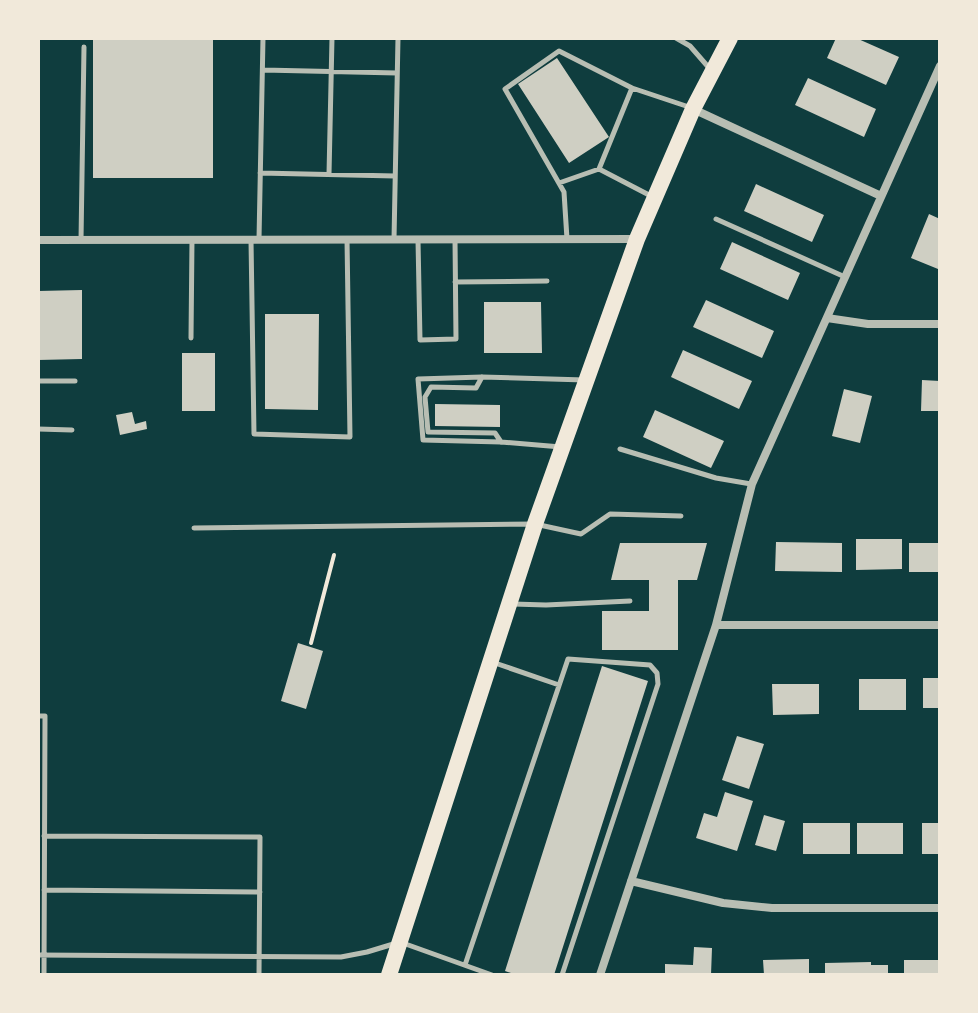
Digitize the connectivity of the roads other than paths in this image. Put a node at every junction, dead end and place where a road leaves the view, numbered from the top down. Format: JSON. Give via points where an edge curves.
{"nodes":[{"id":1,"x":263,"y":38,"type":"edge"},
{"id":2,"x":332,"y":38,"type":"edge"},
{"id":3,"x":398,"y":38,"type":"edge"},
{"id":4,"x":676,"y":38,"type":"edge"},
{"id":5,"x":730,"y":38,"type":"edge"},
{"id":6,"x":84,"y":47,"type":"dead end"},
{"id":7,"x":940,"y":66,"type":"edge"},
{"id":8,"x":263,"y":70,"type":"junction"},
{"id":9,"x":331,"y":71,"type":"junction"},
{"id":10,"x":713,"y":72,"type":"junction"},
{"id":11,"x":397,"y":73,"type":"junction"},
{"id":12,"x":632,"y":88,"type":"junction"},
{"id":13,"x":693,"y":109,"type":"junction"},
{"id":14,"x":599,"y":169,"type":"junction"},
{"id":15,"x":260,"y":173,"type":"junction"},
{"id":16,"x":329,"y":174,"type":"junction"},
{"id":17,"x":395,"y":176,"type":"junction"},
{"id":18,"x":559,"y":183,"type":"junction"},
{"id":19,"x":881,"y":196,"type":"junction"},
{"id":20,"x":655,"y":198,"type":"junction"},
{"id":21,"x":716,"y":219,"type":"dead end"},
{"id":22,"x":192,"y":239,"type":"junction"},
{"id":23,"x":255,"y":239,"type":"junction"},
{"id":24,"x":347,"y":239,"type":"junction"},
{"id":25,"x":394,"y":239,"type":"junction"},
{"id":26,"x":418,"y":239,"type":"junction"},
{"id":27,"x":455,"y":239,"type":"junction"},
{"id":28,"x":567,"y":239,"type":"junction"},
{"id":29,"x":637,"y":239,"type":"junction"},
{"id":30,"x":38,"y":240,"type":"edge"},
{"id":31,"x":81,"y":240,"type":"junction"},
{"id":32,"x":845,"y":277,"type":"junction"},
{"id":33,"x":547,"y":281,"type":"dead end"},
{"id":34,"x":455,"y":282,"type":"junction"},
{"id":35,"x":827,"y":318,"type":"junction"},
{"id":36,"x":940,"y":324,"type":"edge"},
{"id":37,"x":191,"y":338,"type":"dead end"},
{"id":38,"x":482,"y":377,"type":"junction"},
{"id":39,"x":586,"y":380,"type":"junction"},
{"id":40,"x":38,"y":381,"type":"edge"},
{"id":41,"x":75,"y":381,"type":"dead end"},
{"id":42,"x":38,"y":429,"type":"edge"},
{"id":43,"x":72,"y":430,"type":"dead end"},
{"id":44,"x":501,"y":442,"type":"junction"},
{"id":45,"x":562,"y":447,"type":"junction"},
{"id":46,"x":620,"y":449,"type":"dead end"},
{"id":47,"x":752,"y":484,"type":"junction"},
{"id":48,"x":681,"y":516,"type":"dead end"},
{"id":49,"x":535,"y":524,"type":"junction"},
{"id":50,"x":194,"y":528,"type":"dead end"},
{"id":51,"x":630,"y":601,"type":"dead end"},
{"id":52,"x":508,"y":603,"type":"junction"},
{"id":53,"x":716,"y":625,"type":"junction"},
{"id":54,"x":940,"y":625,"type":"edge"},
{"id":55,"x":490,"y":661,"type":"junction"},
{"id":56,"x":559,"y":685,"type":"junction"},
{"id":57,"x":38,"y":716,"type":"edge"},
{"id":58,"x":44,"y":836,"type":"junction"},
{"id":59,"x":631,"y":881,"type":"junction"},
{"id":60,"x":44,"y":890,"type":"junction"},
{"id":61,"x":260,"y":892,"type":"junction"},
{"id":62,"x":940,"y":908,"type":"edge"},
{"id":63,"x":400,"y":942,"type":"junction"},
{"id":64,"x":41,"y":955,"type":"edge"},
{"id":65,"x":259,"y":956,"type":"junction"},
{"id":66,"x":465,"y":965,"type":"junction"},
{"id":67,"x":44,"y":975,"type":"edge"},
{"id":68,"x":259,"y":975,"type":"edge"},
{"id":69,"x":389,"y":975,"type":"edge"},
{"id":70,"x":492,"y":975,"type":"edge"},
{"id":71,"x":562,"y":975,"type":"edge"},
{"id":72,"x":600,"y":975,"type":"edge"}],
"edges":[{"from":1,"to":8,"type":"lane"},
{"from":2,"to":9,"type":"lane"},
{"from":3,"to":11,"type":"lane"},
{"from":4,"to":10,"type":"lane"},
{"from":5,"to":10,"type":"main road"},
{"from":6,"to":31,"type":"lane"},
{"from":7,"to":19,"type":"street"},
{"from":8,"to":9,"type":"lane"},
{"from":8,"to":15,"type":"lane"},
{"from":9,"to":11,"type":"lane"},
{"from":9,"to":16,"type":"lane"},
{"from":10,"to":13,"type":"main road"},
{"from":11,"to":17,"type":"lane"},
{"from":12,"to":13,"type":"lane"},
{"from":12,"to":14,"type":"lane"},
{"from":12,"to":18,"type":"lane","via":[[559,51],[505,89]]},
{"from":13,"to":19,"type":"street"},
{"from":13,"to":20,"type":"main road"},
{"from":14,"to":18,"type":"lane"},
{"from":14,"to":20,"type":"lane"},
{"from":15,"to":16,"type":"lane"},
{"from":15,"to":23,"type":"lane"},
{"from":16,"to":17,"type":"lane"},
{"from":17,"to":25,"type":"lane"},
{"from":18,"to":28,"type":"lane"},
{"from":19,"to":32,"type":"street"},
{"from":20,"to":29,"type":"main road"},
{"from":21,"to":32,"type":"lane"},
{"from":22,"to":23,"type":"street"},
{"from":22,"to":31,"type":"street"},
{"from":22,"to":37,"type":"lane"},
{"from":23,"to":24,"type":"street"},
{"from":23,"to":24,"type":"lane","via":[[254,434],[350,437]]},
{"from":24,"to":25,"type":"street"},
{"from":25,"to":26,"type":"street"},
{"from":26,"to":27,"type":"street"},
{"from":26,"to":34,"type":"lane","via":[[420,340],[456,339]]},
{"from":27,"to":28,"type":"street"},
{"from":27,"to":34,"type":"lane"},
{"from":28,"to":29,"type":"street"},
{"from":29,"to":39,"type":"main road"},
{"from":30,"to":31,"type":"street"},
{"from":32,"to":35,"type":"street"},
{"from":33,"to":34,"type":"lane"},
{"from":35,"to":36,"type":"street"},
{"from":35,"to":47,"type":"street"},
{"from":38,"to":39,"type":"lane"},
{"from":38,"to":44,"type":"lane","via":[[476,388],[431,387],[425,397],[428,432],[495,433]]},
{"from":38,"to":44,"type":"lane","via":[[418,379],[423,440]]},
{"from":39,"to":45,"type":"main road"},
{"from":40,"to":41,"type":"lane"},
{"from":42,"to":43,"type":"lane"},
{"from":44,"to":45,"type":"lane"},
{"from":45,"to":49,"type":"main road"},
{"from":46,"to":47,"type":"lane"},
{"from":47,"to":53,"type":"street"},
{"from":48,"to":49,"type":"lane","via":[[610,514],[581,534]]},
{"from":49,"to":50,"type":"lane"},
{"from":49,"to":52,"type":"main road"},
{"from":51,"to":52,"type":"lane"},
{"from":52,"to":55,"type":"main road"},
{"from":53,"to":54,"type":"street"},
{"from":53,"to":59,"type":"street"},
{"from":55,"to":56,"type":"lane"},
{"from":55,"to":63,"type":"main road"},
{"from":56,"to":66,"type":"lane"},
{"from":56,"to":71,"type":"lane","via":[[568,659],[650,665],[658,684]]},
{"from":57,"to":58,"type":"lane","via":[[45,716]]},
{"from":58,"to":60,"type":"lane"},
{"from":58,"to":61,"type":"lane","via":[[260,837]]},
{"from":59,"to":62,"type":"street","via":[[723,903],[772,908]]},
{"from":59,"to":72,"type":"street"},
{"from":60,"to":61,"type":"lane"},
{"from":60,"to":64,"type":"lane"},
{"from":61,"to":65,"type":"lane"},
{"from":63,"to":65,"type":"lane","via":[[341,957]]},
{"from":63,"to":66,"type":"lane"},
{"from":63,"to":69,"type":"main road"},
{"from":64,"to":65,"type":"lane"},
{"from":64,"to":67,"type":"lane"},
{"from":65,"to":68,"type":"lane"},
{"from":66,"to":70,"type":"lane"}]}
